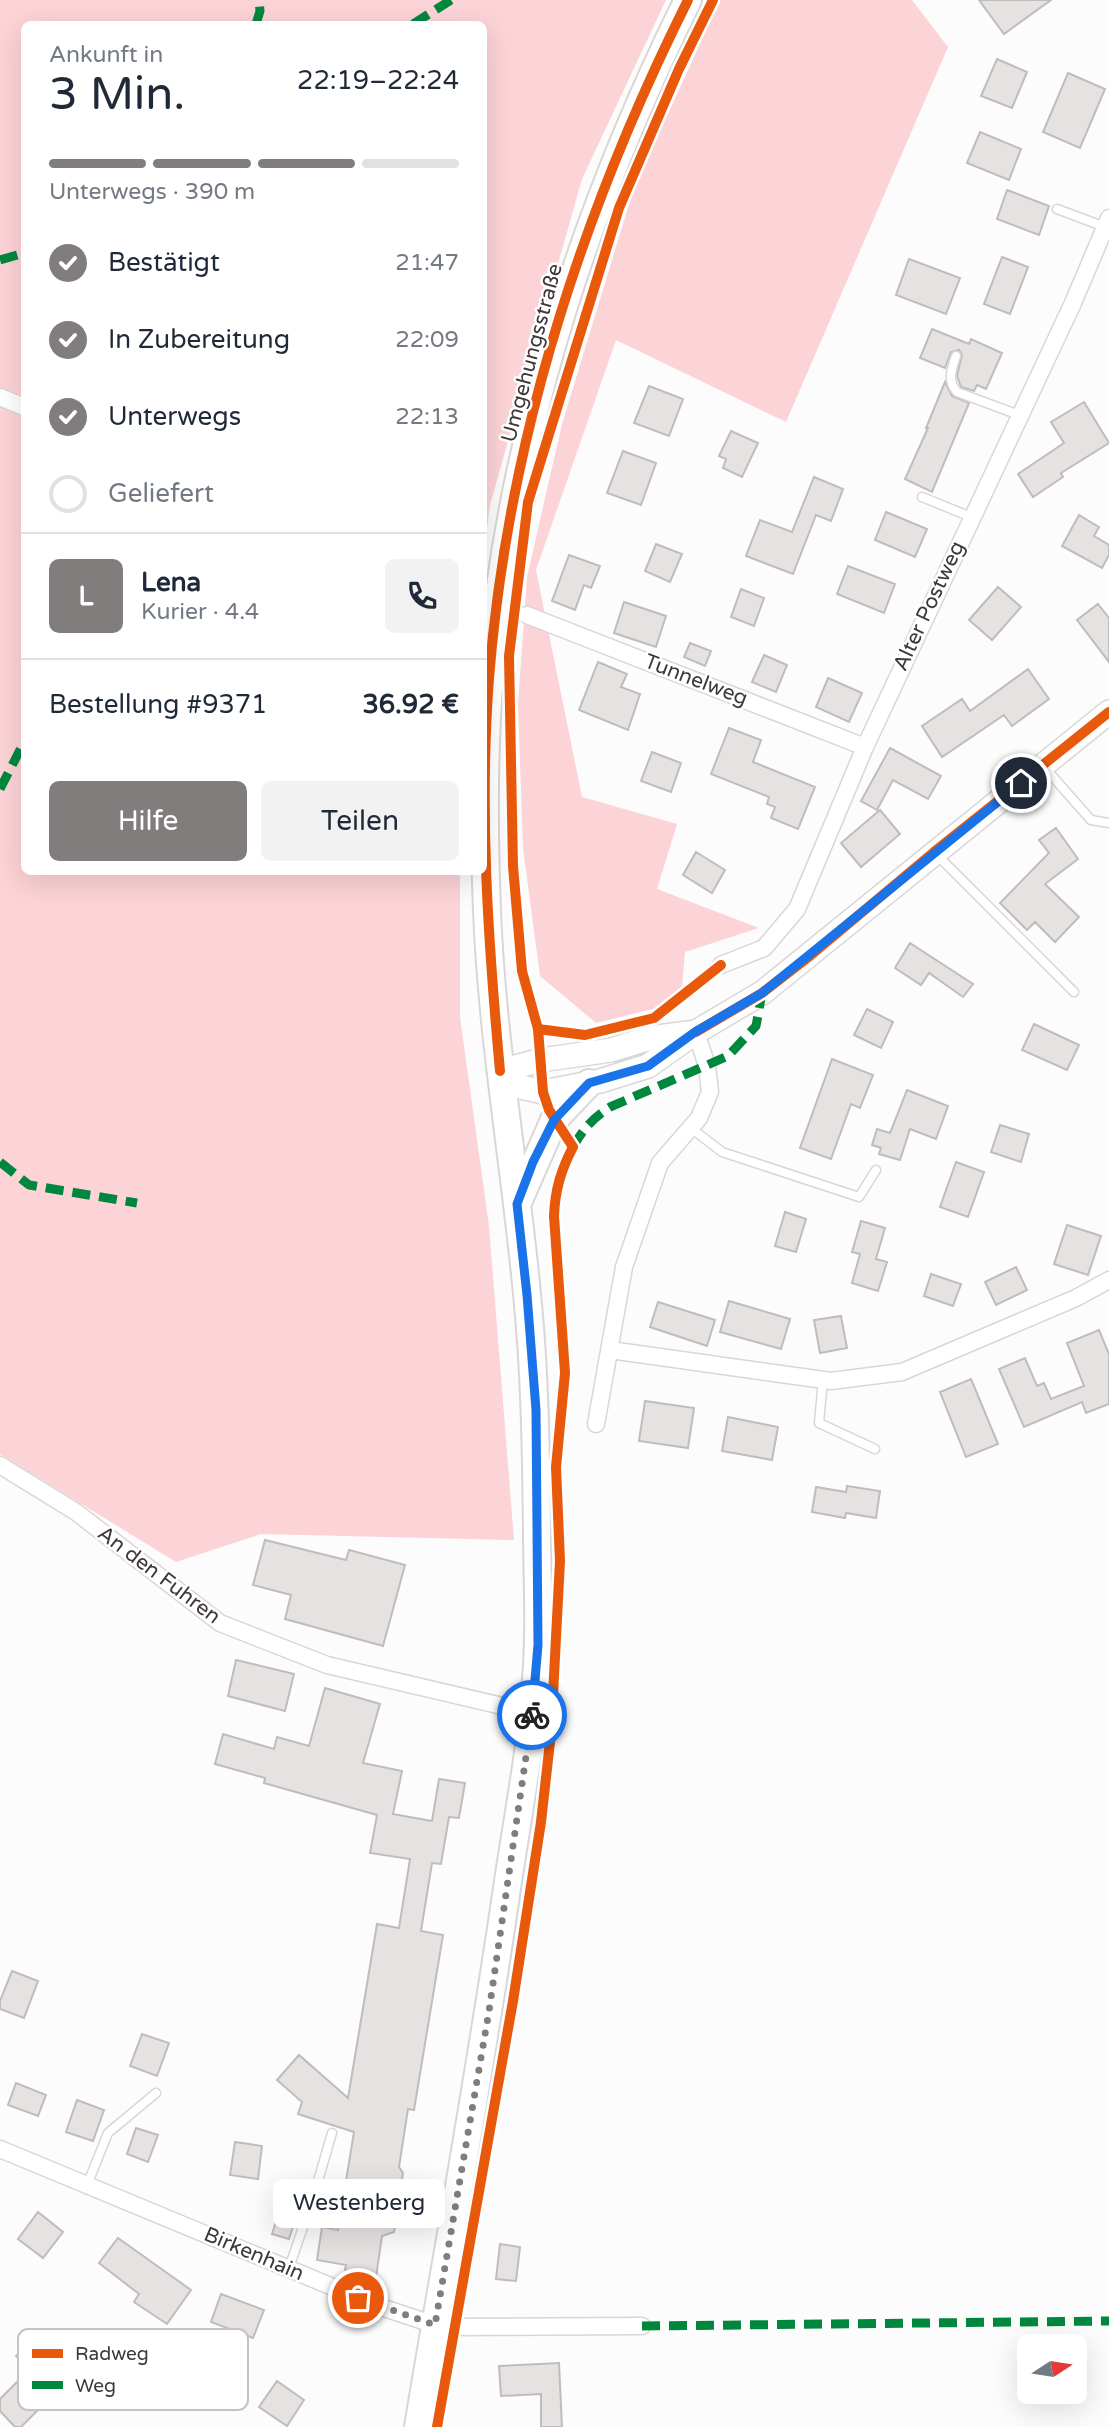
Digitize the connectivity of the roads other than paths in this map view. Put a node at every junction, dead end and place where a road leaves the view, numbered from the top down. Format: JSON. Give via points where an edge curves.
{"nodes":[{"id":1,"x":688,"y":0,"type":"edge"},
{"id":2,"x":1057,"y":209,"type":"dead end"},
{"id":3,"x":1108,"y":221,"type":"edge"},
{"id":4,"x":956,"y":356,"type":"dead end"},
{"id":5,"x":0,"y":397,"type":"edge"},
{"id":6,"x":21,"y":406,"type":"edge"},
{"id":7,"x":1019,"y":415,"type":"junction"},
{"id":8,"x":922,"y":497,"type":"dead end"},
{"id":9,"x":971,"y":517,"type":"junction"},
{"id":10,"x":527,"y":615,"type":"tunnel mouth"},
{"id":11,"x":1109,"y":712,"type":"edge"},
{"id":12,"x":487,"y":724,"type":"edge"},
{"id":13,"x":865,"y":747,"type":"junction"},
{"id":14,"x":1042,"y":765,"type":"junction"},
{"id":15,"x":1109,"y":823,"type":"edge"},
{"id":16,"x":934,"y":852,"type":"junction"},
{"id":17,"x":487,"y":875,"type":"edge"},
{"id":18,"x":721,"y":965,"type":"dead end"},
{"id":19,"x":1074,"y":992,"type":"dead end"},
{"id":20,"x":695,"y":1032,"type":"junction"},
{"id":21,"x":500,"y":1071,"type":"junction"},
{"id":22,"x":589,"y":1083,"type":"junction"},
{"id":23,"x":691,"y":1128,"type":"junction"},
{"id":24,"x":876,"y":1170,"type":"dead end"},
{"id":25,"x":517,"y":1204,"type":"junction"},
{"id":26,"x":1109,"y":1280,"type":"edge"},
{"id":27,"x":610,"y":1350,"type":"junction"},
{"id":28,"x":822,"y":1380,"type":"junction"},
{"id":29,"x":596,"y":1424,"type":"dead end"},
{"id":30,"x":875,"y":1449,"type":"dead end"},
{"id":31,"x":0,"y":1465,"type":"edge"},
{"id":32,"x":532,"y":1713,"type":"junction"},
{"id":33,"x":156,"y":2093,"type":"dead end"},
{"id":34,"x":332,"y":2133,"type":"dead end"},
{"id":35,"x":0,"y":2149,"type":"edge"},
{"id":36,"x":87,"y":2185,"type":"junction"},
{"id":37,"x":289,"y":2268,"type":"junction"},
{"id":38,"x":435,"y":2325,"type":"junction"},
{"id":39,"x":642,"y":2326,"type":"dead end"},
{"id":40,"x":418,"y":2427,"type":"edge"}],
"edges":[{"from":1,"to":12,"type":"main road","name":"Umgehungsstraße","via":[[622,140],[585,236],[535,400],[499,586]]},
{"from":2,"to":3,"type":"lane"},
{"from":3,"to":7,"type":"street","name":"Alter Postweg"},
{"from":4,"to":7,"type":"lane","via":[[949,376],[957,392]]},
{"from":5,"to":6,"type":"street"},
{"from":7,"to":9,"type":"street","name":"Alter Postweg"},
{"from":8,"to":9,"type":"lane"},
{"from":9,"to":13,"type":"street","name":"Alter Postweg"},
{"from":10,"to":13,"type":"street","name":"Tunnelweg"},
{"from":11,"to":14,"type":"street"},
{"from":13,"to":18,"type":"street","name":"Alter Postweg","via":[[797,909],[764,948]]},
{"from":14,"to":15,"type":"lane","via":[[1091,820]]},
{"from":14,"to":16,"type":"street"},
{"from":16,"to":19,"type":"lane"},
{"from":16,"to":20,"type":"street","via":[[762,993]]},
{"from":17,"to":21,"type":"main road","name":"Umgehungsstraße"},
{"from":20,"to":21,"type":"street"},
{"from":20,"to":22,"type":"street","via":[[648,1066]]},
{"from":20,"to":23,"type":"street","via":[[707,1066],[709,1092]]},
{"from":21,"to":22,"type":"street","via":[[512,1083],[535,1092]]},
{"from":21,"to":25,"type":"main road","name":"Umgehungsstraße"},
{"from":22,"to":25,"type":"main road","via":[[554,1120]]},
{"from":23,"to":24,"type":"lane","via":[[722,1152],[859,1198]]},
{"from":23,"to":27,"type":"street","via":[[660,1163],[624,1267]]},
{"from":25,"to":32,"type":"main road","name":"Umgehungsstraße","via":[[536,1410],[538,1645]]},
{"from":26,"to":28,"type":"street","via":[[902,1372]]},
{"from":27,"to":28,"type":"street"},
{"from":27,"to":29,"type":"street"},
{"from":28,"to":30,"type":"lane","via":[[819,1423]]},
{"from":31,"to":32,"type":"street","name":"An den Fuhren","via":[[76,1512],[220,1623],[327,1665]]},
{"from":32,"to":38,"type":"main road","name":"Umgehungsstraße","via":[[489,2011]]},
{"from":33,"to":36,"type":"lane","via":[[108,2133]]},
{"from":34,"to":37,"type":"lane"},
{"from":35,"to":36,"type":"street","name":"Birkenhain"},
{"from":36,"to":37,"type":"street","name":"Birkenhain"},
{"from":37,"to":38,"type":"street","name":"Birkenhain"},
{"from":38,"to":39,"type":"street","name":"Birkenhain"},
{"from":38,"to":40,"type":"main road","name":"Umgehungsstraße"}]}
